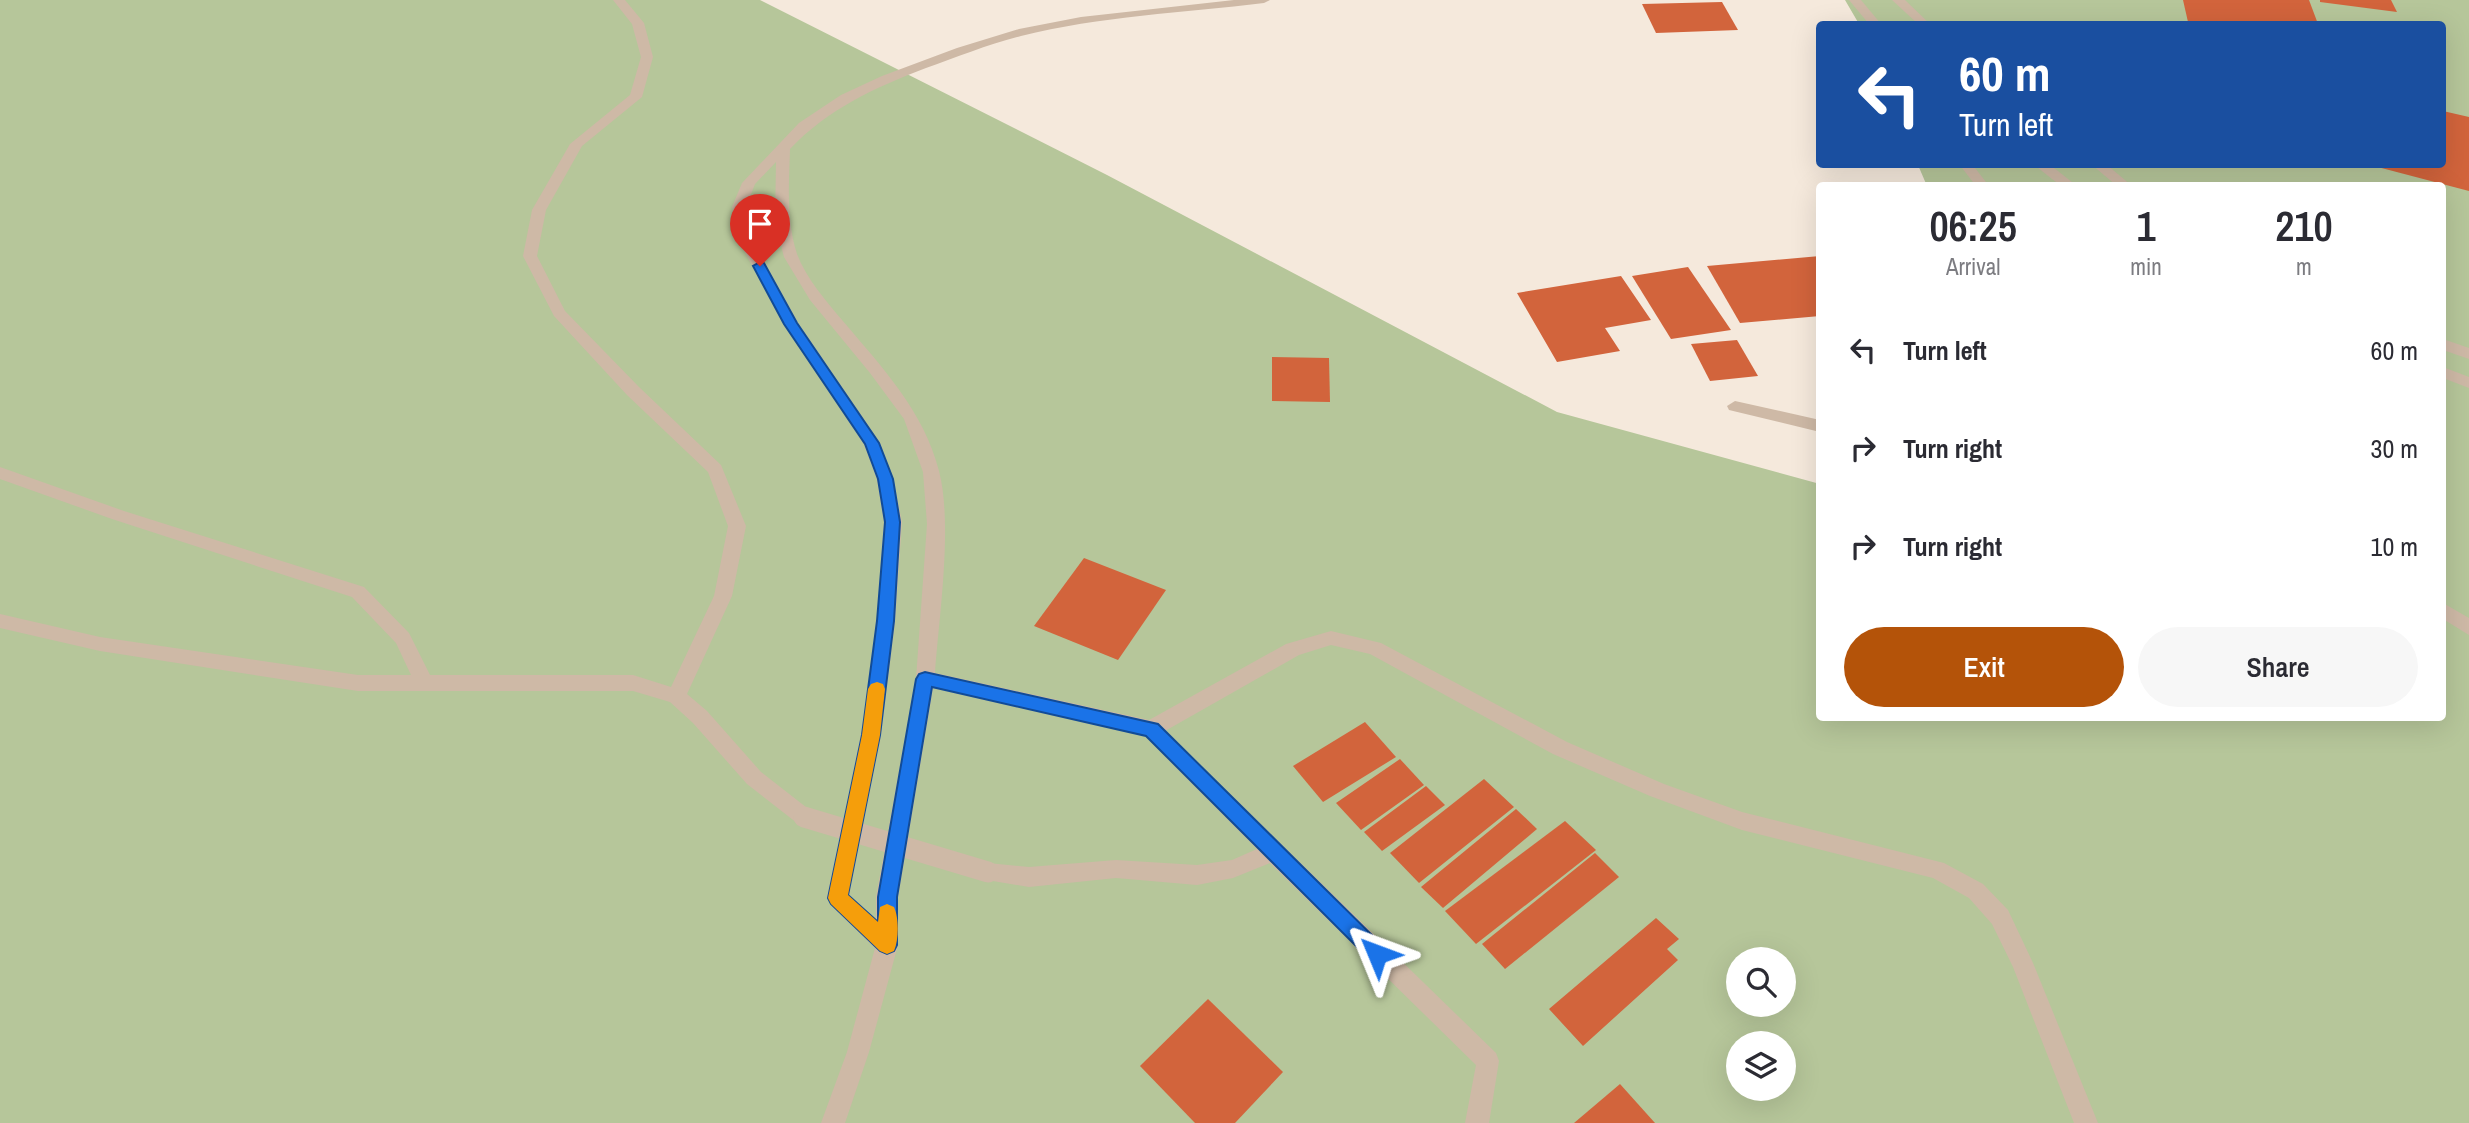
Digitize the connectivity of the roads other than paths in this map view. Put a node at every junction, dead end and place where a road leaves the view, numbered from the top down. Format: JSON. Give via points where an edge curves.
{"nodes":[{"id":1,"x":619,"y":0,"type":"edge"},
{"id":2,"x":1264,"y":0,"type":"edge"},
{"id":3,"x":1855,"y":0,"type":"edge"},
{"id":4,"x":1898,"y":0,"type":"edge"},
{"id":5,"x":1872,"y":21,"type":"edge"},
{"id":6,"x":1921,"y":21,"type":"edge"},
{"id":7,"x":783,"y":146,"type":"junction"},
{"id":8,"x":1968,"y":168,"type":"edge"},
{"id":9,"x":2045,"y":168,"type":"edge"},
{"id":10,"x":2102,"y":168,"type":"edge"},
{"id":11,"x":1980,"y":182,"type":"edge"},
{"id":12,"x":2065,"y":182,"type":"edge"},
{"id":13,"x":2121,"y":182,"type":"edge"},
{"id":14,"x":2446,"y":345,"type":"edge"},
{"id":15,"x":2469,"y":354,"type":"edge"},
{"id":16,"x":2446,"y":373,"type":"edge"},
{"id":17,"x":2469,"y":383,"type":"edge"},
{"id":18,"x":1735,"y":406,"type":"dead end"},
{"id":19,"x":1816,"y":425,"type":"edge"},
{"id":20,"x":0,"y":473,"type":"edge"},
{"id":21,"x":2446,"y":612,"type":"edge"},
{"id":22,"x":0,"y":621,"type":"edge"},
{"id":23,"x":2469,"y":628,"type":"edge"},
{"id":24,"x":925,"y":679,"type":"junction"},
{"id":25,"x":424,"y":683,"type":"junction"},
{"id":26,"x":677,"y":696,"type":"junction"},
{"id":27,"x":1152,"y":729,"type":"junction"},
{"id":28,"x":1273,"y":852,"type":"junction"},
{"id":29,"x":887,"y":945,"type":"junction"},
{"id":30,"x":833,"y":1123,"type":"edge"},
{"id":31,"x":1477,"y":1123,"type":"edge"},
{"id":32,"x":2086,"y":1123,"type":"edge"}],
"edges":[{"from":1,"to":26,"type":"street","via":[[638,23],[647,57],[636,97],[577,144],[539,210],[530,256],[559,313],[715,469],[737,526],[723,596]]},
{"from":2,"to":7,"type":"street","via":[[1081,21],[1018,33],[845,98]]},
{"from":3,"to":5,"type":"street"},
{"from":4,"to":6,"type":"street"},
{"from":7,"to":24,"type":"street","via":[[782,222],[790,257],[815,297],[911,418],[931,472],[936,524]]},
{"from":7,"to":29,"type":"street","via":[[749,183],[739,207],[749,247],[791,324],[872,443],[885,479],[892,522],[886,621],[871,735],[838,898]]},
{"from":8,"to":11,"type":"street"},
{"from":9,"to":12,"type":"street"},
{"from":10,"to":13,"type":"street"},
{"from":14,"to":15,"type":"street"},
{"from":16,"to":17,"type":"street"},
{"from":18,"to":19,"type":"street"},
{"from":20,"to":25,"type":"street","via":[[358,592],[404,638]]},
{"from":21,"to":23,"type":"street"},
{"from":22,"to":25,"type":"street","via":[[100,644],[358,683]]},
{"from":24,"to":27,"type":"street"},
{"from":24,"to":29,"type":"street","via":[[887,897]]},
{"from":25,"to":26,"type":"street","via":[[633,682]]},
{"from":26,"to":28,"type":"street","bridge":true,"via":[[754,778],[804,817],[988,872],[1029,877],[1116,869],[1197,876],[1233,869]]},
{"from":27,"to":28,"type":"street"},
{"from":27,"to":32,"type":"street","via":[[1293,649],[1331,638],[1374,648],[1560,748],[1657,790],[1742,821],[1937,870],[1976,891],[2000,917]]},
{"from":28,"to":31,"type":"street","via":[[1488,1061]]},
{"from":29,"to":30,"type":"street"}]}
